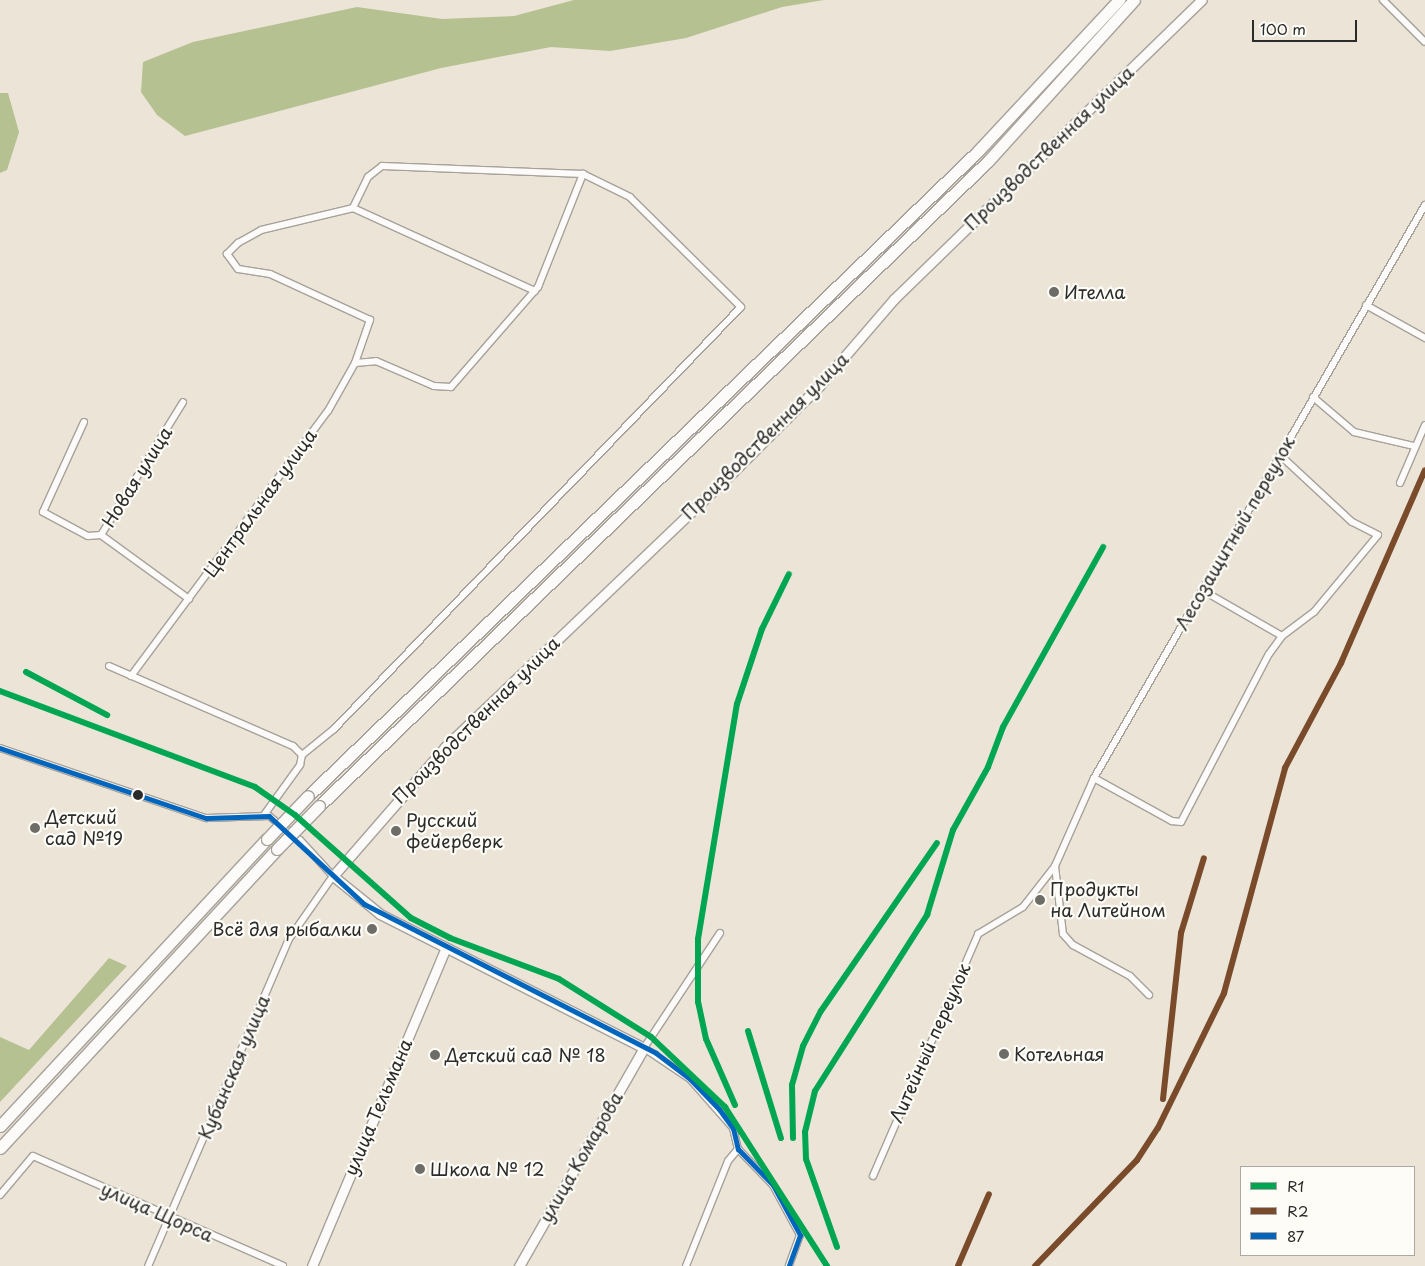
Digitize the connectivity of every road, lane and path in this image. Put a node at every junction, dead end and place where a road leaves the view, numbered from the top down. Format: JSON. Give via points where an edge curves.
{"nodes":[{"id":1,"x":1119,"y":0,"type":"edge"},
{"id":2,"x":1134,"y":0,"type":"edge"},
{"id":3,"x":1201,"y":0,"type":"edge"},
{"id":4,"x":1383,"y":0,"type":"edge"},
{"id":5,"x":1425,"y":42,"type":"edge"},
{"id":6,"x":583,"y":174,"type":"junction"},
{"id":7,"x":1425,"y":205,"type":"edge"},
{"id":8,"x":353,"y":208,"type":"junction"},
{"id":9,"x":535,"y":291,"type":"junction"},
{"id":10,"x":1366,"y":305,"type":"junction"},
{"id":11,"x":1425,"y":338,"type":"edge"},
{"id":12,"x":355,"y":363,"type":"junction"},
{"id":13,"x":1313,"y":397,"type":"junction"},
{"id":14,"x":183,"y":402,"type":"dead end"},
{"id":15,"x":84,"y":422,"type":"dead end"},
{"id":16,"x":1425,"y":425,"type":"edge"},
{"id":17,"x":1414,"y":446,"type":"junction"},
{"id":18,"x":1280,"y":455,"type":"junction"},
{"id":19,"x":1400,"y":482,"type":"dead end"},
{"id":20,"x":101,"y":535,"type":"junction"},
{"id":21,"x":1202,"y":590,"type":"junction"},
{"id":22,"x":189,"y":599,"type":"junction"},
{"id":23,"x":1282,"y":636,"type":"junction"},
{"id":24,"x":109,"y":666,"type":"dead end"},
{"id":25,"x":132,"y":676,"type":"junction"},
{"id":26,"x":0,"y":748,"type":"edge"},
{"id":27,"x":302,"y":755,"type":"junction"},
{"id":28,"x":1094,"y":778,"type":"junction"},
{"id":29,"x":264,"y":816,"type":"junction"},
{"id":30,"x":1055,"y":866,"type":"junction"},
{"id":31,"x":333,"y":876,"type":"junction"},
{"id":32,"x":1000,"y":921,"type":"joint"},
{"id":33,"x":720,"y":932,"type":"dead end"},
{"id":34,"x":445,"y":949,"type":"junction"},
{"id":35,"x":1149,"y":995,"type":"dead end"},
{"id":36,"x":644,"y":1048,"type":"junction"},
{"id":37,"x":0,"y":1126,"type":"edge"},
{"id":38,"x":0,"y":1148,"type":"edge"},
{"id":39,"x":738,"y":1149,"type":"junction"},
{"id":40,"x":873,"y":1176,"type":"dead end"},
{"id":41,"x":0,"y":1195,"type":"edge"},
{"id":42,"x":170,"y":1217,"type":"junction"},
{"id":43,"x":148,"y":1266,"type":"edge"},
{"id":44,"x":283,"y":1266,"type":"edge"},
{"id":45,"x":312,"y":1266,"type":"edge"},
{"id":46,"x":519,"y":1266,"type":"edge"},
{"id":47,"x":686,"y":1266,"type":"edge"},
{"id":48,"x":789,"y":1266,"type":"edge"}],
"edges":[{"from":1,"to":37,"type":"highway","bridge":true,"via":[[978,151],[308,796]]},
{"from":2,"to":38,"type":"highway","bridge":true,"via":[[988,161],[319,806]]},
{"from":3,"to":31,"type":"street","name":"Производственная улица","via":[[894,299],[820,385],[736,468],[458,734]]},
{"from":4,"to":5,"type":"street"},
{"from":6,"to":8,"type":"street","via":[[382,166],[368,176]]},
{"from":6,"to":9,"type":"street","via":[[556,252]]},
{"from":6,"to":27,"type":"street","via":[[630,196],[741,307],[334,729]]},
{"from":7,"to":10,"type":"street","name":"Лесозащитный переулок"},
{"from":8,"to":9,"type":"street"},
{"from":8,"to":12,"type":"street","name":"Центральная улица","via":[[261,230],[227,254],[238,269],[270,274],[370,320]]},
{"from":9,"to":12,"type":"street","via":[[451,387],[434,386],[376,361]]},
{"from":10,"to":11,"type":"street"},
{"from":10,"to":13,"type":"street","name":"Лесозащитный переулок"},
{"from":12,"to":22,"type":"street","name":"Центральная улица","via":[[328,411]]},
{"from":13,"to":17,"type":"street","via":[[1354,432]]},
{"from":13,"to":18,"type":"street","name":"Лесозащитный переулок"},
{"from":14,"to":20,"type":"street","name":"Новая улица"},
{"from":15,"to":20,"type":"street","via":[[43,512],[88,536]]},
{"from":16,"to":17,"type":"street"},
{"from":17,"to":19,"type":"street"},
{"from":18,"to":21,"type":"street","name":"Лесозащитный переулок"},
{"from":18,"to":23,"type":"street","via":[[1352,522],[1378,535],[1314,612]]},
{"from":20,"to":22,"type":"street","name":"Новая улица"},
{"from":21,"to":23,"type":"street"},
{"from":21,"to":28,"type":"street","name":"Лесозащитный переулок"},
{"from":22,"to":25,"type":"street","name":"Центральная улица"},
{"from":23,"to":28,"type":"street","via":[[1182,822],[1172,821]]},
{"from":24,"to":25,"type":"street"},
{"from":25,"to":27,"type":"street","via":[[293,746]]},
{"from":26,"to":29,"type":"street","via":[[206,818],[233,821]]},
{"from":27,"to":29,"type":"street","via":[[300,765]]},
{"from":28,"to":30,"type":"street","name":"Лесозащитный переулок"},
{"from":29,"to":31,"type":"street","via":[[285,827]]},
{"from":30,"to":32,"type":"street","name":"Лесозащитный переулок","via":[[1023,907]]},
{"from":30,"to":35,"type":"street","via":[[1063,934],[1073,945],[1130,976]]},
{"from":31,"to":34,"type":"street","via":[[364,904]]},
{"from":31,"to":42,"type":"street","name":"Кубанская улица","via":[[289,939]]},
{"from":32,"to":40,"type":"street","name":"Литейный переулок","via":[[978,934]]},
{"from":33,"to":36,"type":"street"},
{"from":34,"to":36,"type":"street"},
{"from":34,"to":45,"type":"street","name":"улица Тельмана"},
{"from":36,"to":39,"type":"street","via":[[690,1079],[713,1103],[733,1128]]},
{"from":36,"to":46,"type":"street","name":"улица Комарова"},
{"from":39,"to":47,"type":"street","via":[[728,1161]]},
{"from":39,"to":48,"type":"street","via":[[774,1185],[800,1236]]},
{"from":41,"to":42,"type":"street","name":"улица Щорса","via":[[33,1156]]},
{"from":42,"to":43,"type":"street","name":"Кубанская улица"},
{"from":42,"to":44,"type":"street","name":"улица Щорса"}]}
